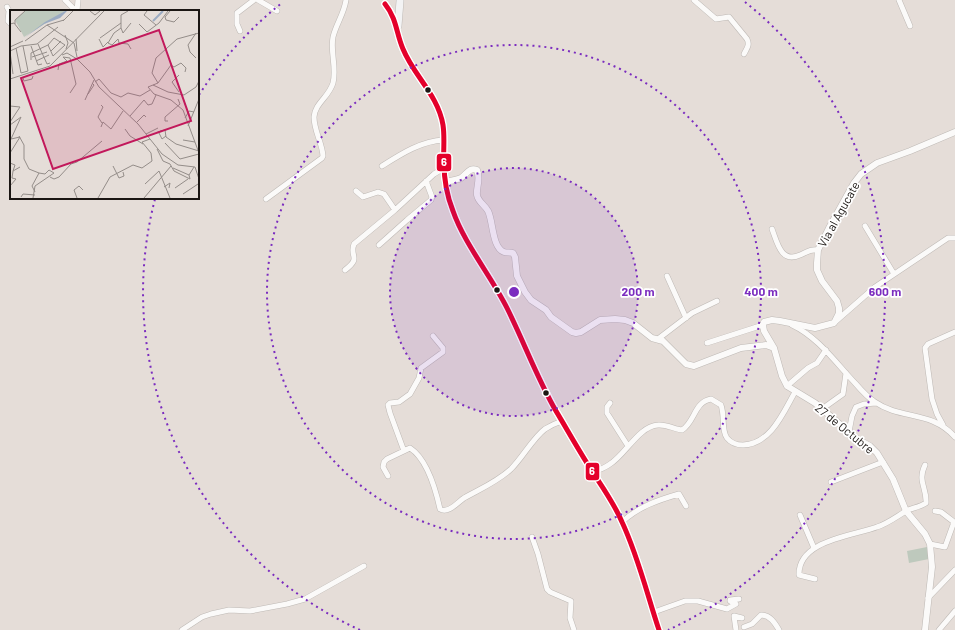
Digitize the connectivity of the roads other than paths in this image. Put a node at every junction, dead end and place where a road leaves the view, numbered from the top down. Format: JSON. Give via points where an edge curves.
{"nodes":[{"id":1,"x":254,"y":0,"type":"edge"},
{"id":2,"x":258,"y":0,"type":"edge"},
{"id":3,"x":346,"y":0,"type":"edge"},
{"id":4,"x":694,"y":0,"type":"edge"},
{"id":5,"x":899,"y":0,"type":"edge"},
{"id":6,"x":78,"y":1,"type":"edge"},
{"id":7,"x":400,"y":1,"type":"edge"},
{"id":8,"x":66,"y":2,"type":"edge"},
{"id":9,"x":384,"y":2,"type":"edge"},
{"id":10,"x":7,"y":7,"type":"dead end"},
{"id":11,"x":76,"y":10,"type":"edge"},
{"id":12,"x":276,"y":12,"type":"dead end"},
{"id":13,"x":10,"y":23,"type":"edge"},
{"id":14,"x":910,"y":26,"type":"dead end"},
{"id":15,"x":398,"y":30,"type":"junction"},
{"id":16,"x":240,"y":31,"type":"dead end"},
{"id":17,"x":744,"y":54,"type":"dead end"},
{"id":18,"x":955,"y":132,"type":"edge"},
{"id":19,"x":444,"y":140,"type":"junction"},
{"id":20,"x":382,"y":166,"type":"dead end"},
{"id":21,"x":444,"y":168,"type":"junction"},
{"id":22,"x":426,"y":182,"type":"junction"},
{"id":23,"x":445,"y":182,"type":"junction"},
{"id":24,"x":356,"y":191,"type":"dead end"},
{"id":25,"x":266,"y":198,"type":"dead end"},
{"id":26,"x":396,"y":210,"type":"junction"},
{"id":27,"x":866,"y":226,"type":"dead end"},
{"id":28,"x":772,"y":229,"type":"dead end"},
{"id":29,"x":955,"y":238,"type":"edge"},
{"id":30,"x":379,"y":245,"type":"dead end"},
{"id":31,"x":818,"y":250,"type":"junction"},
{"id":32,"x":345,"y":270,"type":"dead end"},
{"id":33,"x":894,"y":274,"type":"junction"},
{"id":34,"x":666,"y":276,"type":"dead end"},
{"id":35,"x":717,"y":301,"type":"dead end"},
{"id":36,"x":686,"y":318,"type":"junction"},
{"id":37,"x":788,"y":323,"type":"junction"},
{"id":38,"x":834,"y":323,"type":"junction"},
{"id":39,"x":763,"y":325,"type":"junction"},
{"id":40,"x":955,"y":332,"type":"edge"},
{"id":41,"x":433,"y":336,"type":"dead end"},
{"id":42,"x":658,"y":339,"type":"junction"},
{"id":43,"x":707,"y":343,"type":"dead end"},
{"id":44,"x":774,"y":348,"type":"junction"},
{"id":45,"x":826,"y":350,"type":"junction"},
{"id":46,"x":846,"y":373,"type":"junction"},
{"id":47,"x":787,"y":386,"type":"junction"},
{"id":48,"x":795,"y":392,"type":"junction"},
{"id":49,"x":610,"y":403,"type":"dead end"},
{"id":50,"x":876,"y":403,"type":"junction"},
{"id":51,"x":822,"y":409,"type":"junction"},
{"id":52,"x":562,"y":421,"type":"junction"},
{"id":53,"x":943,"y":425,"type":"junction"},
{"id":54,"x":849,"y":432,"type":"junction"},
{"id":55,"x":955,"y":437,"type":"edge"},
{"id":56,"x":628,"y":446,"type":"junction"},
{"id":57,"x":404,"y":451,"type":"junction"},
{"id":58,"x":883,"y":462,"type":"junction"},
{"id":59,"x":925,"y":465,"type":"dead end"},
{"id":60,"x":592,"y":472,"type":"junction"},
{"id":61,"x":388,"y":476,"type":"dead end"},
{"id":62,"x":831,"y":482,"type":"dead end"},
{"id":63,"x":686,"y":506,"type":"dead end"},
{"id":64,"x":906,"y":511,"type":"junction"},
{"id":65,"x":934,"y":511,"type":"dead end"},
{"id":66,"x":800,"y":515,"type":"dead end"},
{"id":67,"x":622,"y":522,"type":"junction"},
{"id":68,"x":532,"y":537,"type":"dead end"},
{"id":69,"x":930,"y":544,"type":"junction"},
{"id":70,"x":814,"y":548,"type":"junction"},
{"id":71,"x":364,"y":566,"type":"dead end"},
{"id":72,"x":955,"y":570,"type":"edge"},
{"id":73,"x":815,"y":579,"type":"dead end"},
{"id":74,"x":739,"y":599,"type":"dead end"},
{"id":75,"x":928,"y":599,"type":"junction"},
{"id":76,"x":955,"y":611,"type":"edge"},
{"id":77,"x":654,"y":612,"type":"junction"},
{"id":78,"x":742,"y":618,"type":"dead end"},
{"id":79,"x":744,"y":627,"type":"dead end"},
{"id":80,"x":182,"y":630,"type":"edge"},
{"id":81,"x":574,"y":630,"type":"edge"},
{"id":82,"x":659,"y":630,"type":"edge"},
{"id":83,"x":736,"y":630,"type":"edge"},
{"id":84,"x":779,"y":630,"type":"edge"},
{"id":85,"x":925,"y":630,"type":"edge"},
{"id":86,"x":939,"y":630,"type":"edge"}],
"edges":[{"from":1,"to":16,"type":"street","via":[[237,13]]},
{"from":2,"to":12,"type":"street"},
{"from":3,"to":25,"type":"street","via":[[342,18],[333,37],[333,82],[328,95],[315,110],[314,118],[323,156]]},
{"from":4,"to":17,"type":"street","via":[[716,20],[729,17],[748,43]]},
{"from":5,"to":14,"type":"street"},
{"from":6,"to":8,"type":"street"},
{"from":7,"to":9,"type":"main road","via":[[393,7]]},
{"from":7,"to":15,"type":"main road"},
{"from":8,"to":11,"type":"street"},
{"from":9,"to":15,"type":"main road","via":[[394,16]]},
{"from":10,"to":13,"type":"street"},
{"from":15,"to":19,"type":"main road","via":[[407,58],[434,99],[443,124]]},
{"from":18,"to":31,"type":"street","name":"Via al Agucate","via":[[877,163],[861,174]]},
{"from":19,"to":20,"type":"street","via":[[423,144]]},
{"from":19,"to":21,"type":"main road"},
{"from":21,"to":22,"type":"street"},
{"from":21,"to":23,"type":"main road"},
{"from":22,"to":26,"type":"street"},
{"from":22,"to":30,"type":"street","via":[[431,200]]},
{"from":23,"to":42,"type":"street","via":[[459,179],[470,170],[477,170],[477,195],[488,211],[497,244],[504,252],[515,257],[517,276],[525,292],[556,321],[576,334],[600,320],[625,320],[633,323],[645,334]]},
{"from":23,"to":52,"type":"main road","via":[[458,223],[501,296]]},
{"from":24,"to":26,"type":"street","via":[[363,197],[378,192],[384,194]]},
{"from":26,"to":32,"type":"street","via":[[354,244],[354,262]]},
{"from":27,"to":33,"type":"street"},
{"from":28,"to":31,"type":"street","via":[[783,255],[794,257],[809,250]]},
{"from":29,"to":33,"type":"street","via":[[948,238]]},
{"from":31,"to":38,"type":"street","name":"Via al Agucate","via":[[817,270],[839,308]]},
{"from":33,"to":38,"type":"street"},
{"from":34,"to":36,"type":"street"},
{"from":35,"to":36,"type":"street"},
{"from":36,"to":42,"type":"street"},
{"from":37,"to":38,"type":"street","via":[[816,328]]},
{"from":37,"to":39,"type":"street","via":[[772,320],[764,322]]},
{"from":37,"to":45,"type":"street","via":[[803,331]]},
{"from":39,"to":43,"type":"street"},
{"from":39,"to":44,"type":"street"},
{"from":40,"to":53,"type":"street","via":[[924,348],[932,399]]},
{"from":41,"to":57,"type":"street","via":[[443,348],[443,352],[421,368],[419,378],[410,394],[399,402],[388,405]]},
{"from":42,"to":44,"type":"street","via":[[686,364],[694,366],[741,348],[766,345]]},
{"from":44,"to":47,"type":"street"},
{"from":45,"to":46,"type":"street"},
{"from":45,"to":47,"type":"street","via":[[817,363]]},
{"from":46,"to":50,"type":"street"},
{"from":46,"to":51,"type":"street","via":[[843,394]]},
{"from":47,"to":48,"type":"street","name":"27 de Octubre"},
{"from":48,"to":51,"type":"street","name":"27 de Octubre"},
{"from":48,"to":56,"type":"street","via":[[769,433],[754,443],[738,445],[726,437],[723,410],[721,405],[711,399],[699,405],[689,424],[682,430],[656,425]]},
{"from":49,"to":56,"type":"street","via":[[607,413]]},
{"from":50,"to":53,"type":"street"},
{"from":50,"to":54,"type":"street","via":[[856,407]]},
{"from":51,"to":54,"type":"street","name":"27 de Octubre"},
{"from":52,"to":57,"type":"street","via":[[539,435],[505,474],[444,511],[440,509],[433,485],[420,458],[410,448]]},
{"from":52,"to":60,"type":"main road"},
{"from":53,"to":55,"type":"street"},
{"from":54,"to":58,"type":"street","name":"27 de Octubre","via":[[870,446]]},
{"from":56,"to":60,"type":"street","via":[[611,464]]},
{"from":57,"to":61,"type":"street","via":[[384,462],[383,467]]},
{"from":58,"to":62,"type":"street"},
{"from":58,"to":64,"type":"street","name":"27 de Octubre"},
{"from":59,"to":64,"type":"street","via":[[921,479],[926,503]]},
{"from":60,"to":67,"type":"main road","via":[[608,494]]},
{"from":63,"to":67,"type":"street","via":[[679,494],[638,509]]},
{"from":64,"to":69,"type":"street","name":"27 de Octubre"},
{"from":64,"to":70,"type":"street","via":[[877,527]]},
{"from":65,"to":69,"type":"street","via":[[941,512],[954,522],[945,547]]},
{"from":66,"to":70,"type":"street"},
{"from":67,"to":77,"type":"main road"},
{"from":68,"to":81,"type":"street","via":[[547,589],[571,602],[570,618]]},
{"from":69,"to":75,"type":"street","name":"27 de Octubre","via":[[932,567]]},
{"from":70,"to":73,"type":"street","via":[[802,561],[798,573],[800,576]]},
{"from":71,"to":80,"type":"street","via":[[305,599],[250,611],[229,610],[211,614]]},
{"from":72,"to":75,"type":"street"},
{"from":74,"to":77,"type":"street","via":[[730,600],[736,604],[727,609],[698,601],[685,601]]},
{"from":75,"to":85,"type":"street","name":"27 de Octubre"},
{"from":76,"to":86,"type":"street"},
{"from":77,"to":82,"type":"main road"},
{"from":78,"to":83,"type":"street","via":[[734,617]]},
{"from":79,"to":84,"type":"street","via":[[764,615],[769,617]]}]}
